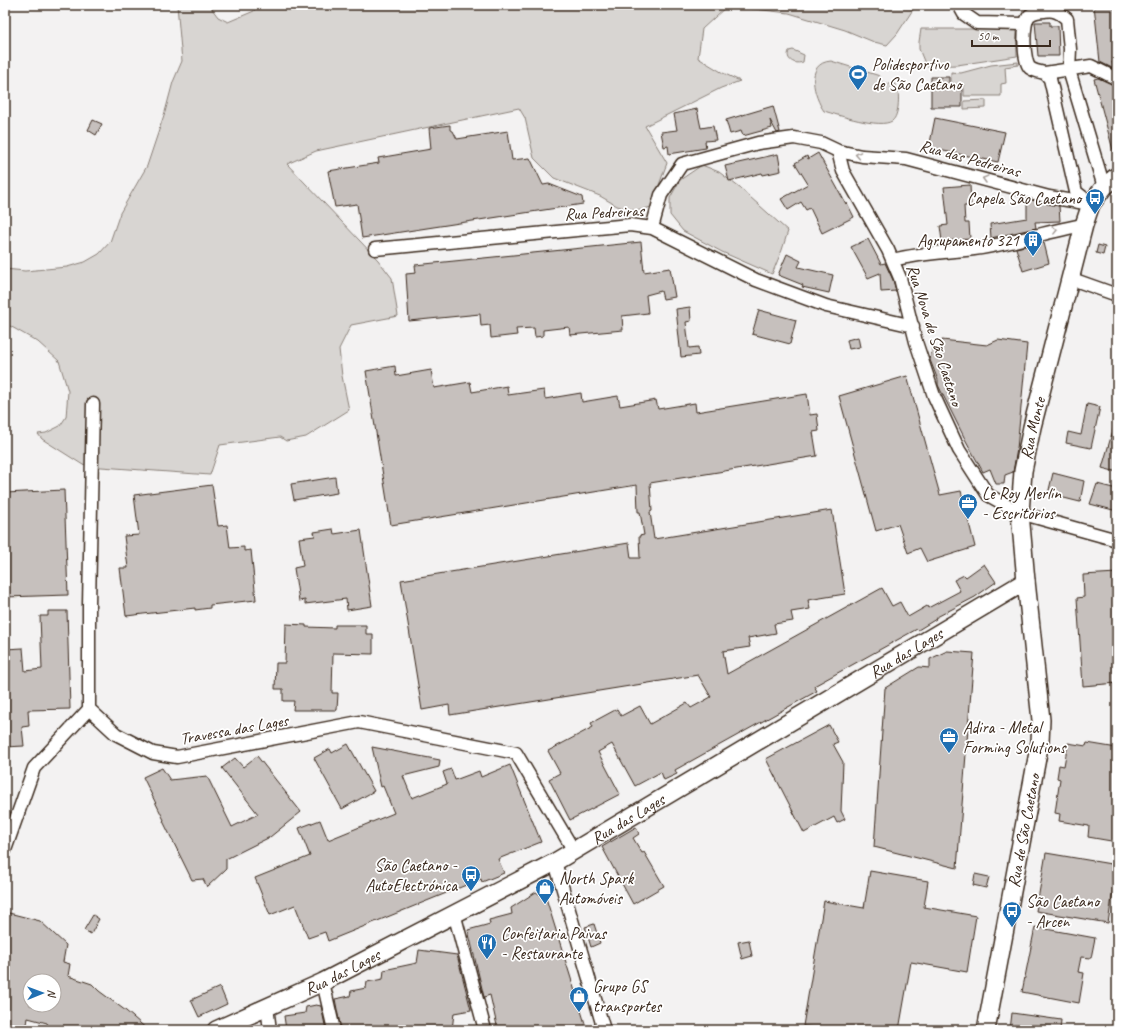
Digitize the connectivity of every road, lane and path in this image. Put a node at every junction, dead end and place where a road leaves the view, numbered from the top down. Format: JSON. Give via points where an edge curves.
{"nodes":[{"id":1,"x":959,"y":5,"type":"edge"},
{"id":2,"x":1024,"y":24,"type":"junction"},
{"id":3,"x":1069,"y":70,"type":"junction"},
{"id":4,"x":1045,"y":73,"type":"junction"},
{"id":5,"x":1117,"y":79,"type":"edge"},
{"id":6,"x":838,"y":151,"type":"junction"},
{"id":7,"x":1117,"y":176,"type":"edge"},
{"id":8,"x":1104,"y":187,"type":"junction"},
{"id":9,"x":1091,"y":204,"type":"junction"},
{"id":10,"x":1084,"y":224,"type":"junction"},
{"id":11,"x":652,"y":228,"type":"junction"},
{"id":12,"x":375,"y":249,"type":"dead end"},
{"id":13,"x":893,"y":260,"type":"junction"},
{"id":14,"x":1072,"y":279,"type":"junction"},
{"id":15,"x":1117,"y":295,"type":"edge"},
{"id":16,"x":913,"y":326,"type":"junction"},
{"id":17,"x":93,"y":404,"type":"dead end"},
{"id":18,"x":1020,"y":513,"type":"junction"},
{"id":19,"x":1117,"y":540,"type":"edge"},
{"id":20,"x":1026,"y":581,"type":"junction"},
{"id":21,"x":89,"y":709,"type":"junction"},
{"id":22,"x":5,"y":850,"type":"edge"},
{"id":23,"x":574,"y":851,"type":"junction"},
{"id":24,"x":555,"y":862,"type":"junction"},
{"id":25,"x":454,"y":913,"type":"junction"},
{"id":26,"x":323,"y":982,"type":"junction"},
{"id":27,"x":267,"y":1007,"type":"junction"},
{"id":28,"x":216,"y":1030,"type":"edge"},
{"id":29,"x":270,"y":1030,"type":"edge"},
{"id":30,"x":334,"y":1030,"type":"edge"},
{"id":31,"x":485,"y":1030,"type":"edge"},
{"id":32,"x":604,"y":1030,"type":"edge"},
{"id":33,"x":986,"y":1030,"type":"edge"}],
"edges":[{"from":1,"to":2,"type":"street","via":[[964,14],[977,23]]},
{"from":2,"to":3,"type":"street","via":[[1029,15],[1038,11],[1054,11],[1067,19]]},
{"from":2,"to":4,"type":"street","via":[[1026,62],[1030,68]]},
{"from":3,"to":4,"type":"street"},
{"from":3,"to":5,"type":"street","via":[[1091,66]]},
{"from":3,"to":8,"type":"street"},
{"from":4,"to":9,"type":"street","via":[[1050,80],[1076,192]]},
{"from":9,"to":6,"type":"street","name":"Rua das Pedreiras","one_way":true,"via":[[1049,197],[906,159],[862,156]]},
{"from":6,"to":11,"type":"street","name":"Rua Pedreiras","via":[[821,143],[794,138],[758,143],[682,164],[662,195]]},
{"from":6,"to":13,"type":"street","name":"Rua Nova de São Caetano","via":[[843,171]]},
{"from":7,"to":8,"type":"main road"},
{"from":8,"to":9,"type":"main road"},
{"from":9,"to":10,"type":"main road","name":"Rua Monte"},
{"from":13,"to":10,"type":"street","one_way":true,"via":[[911,255],[975,249]]},
{"from":10,"to":14,"type":"main road","name":"Rua Monte"},
{"from":11,"to":12,"type":"street","name":"Rua Pedreiras","via":[[630,225]]},
{"from":11,"to":16,"type":"street","via":[[756,280],[826,306]]},
{"from":13,"to":16,"type":"street","name":"Rua Nova de São Caetano"},
{"from":14,"to":15,"type":"street"},
{"from":14,"to":18,"type":"main road","name":"Rua Monte","via":[[1028,447],[1023,471]]},
{"from":16,"to":18,"type":"street","name":"Rua Nova de São Caetano","via":[[934,396],[959,450],[988,495]]},
{"from":17,"to":21,"type":"street"},
{"from":18,"to":19,"type":"street","name":"Rua Nova de São Caetano"},
{"from":18,"to":20,"type":"main road","name":"Rua Monte"},
{"from":20,"to":23,"type":"main road","name":"Rua das Lages"},
{"from":20,"to":33,"type":"main road","name":"Rua de São Caetano","via":[[1041,720],[1040,742]]},
{"from":21,"to":22,"type":"street","via":[[34,768]]},
{"from":21,"to":23,"type":"street","name":"Travessa das Lages","via":[[116,734],[153,753],[177,757],[359,722],[516,753]]},
{"from":23,"to":24,"type":"main road","name":"Rua das Lages"},
{"from":24,"to":25,"type":"main road","name":"Rua das Lages"},
{"from":24,"to":32,"type":"street"},
{"from":25,"to":26,"type":"main road","name":"Rua das Lages"},
{"from":25,"to":31,"type":"street"},
{"from":26,"to":27,"type":"main road","name":"Rua das Lages"},
{"from":26,"to":30,"type":"street"},
{"from":27,"to":28,"type":"main road","name":"Rua das Lages"},
{"from":27,"to":29,"type":"street"}]}
